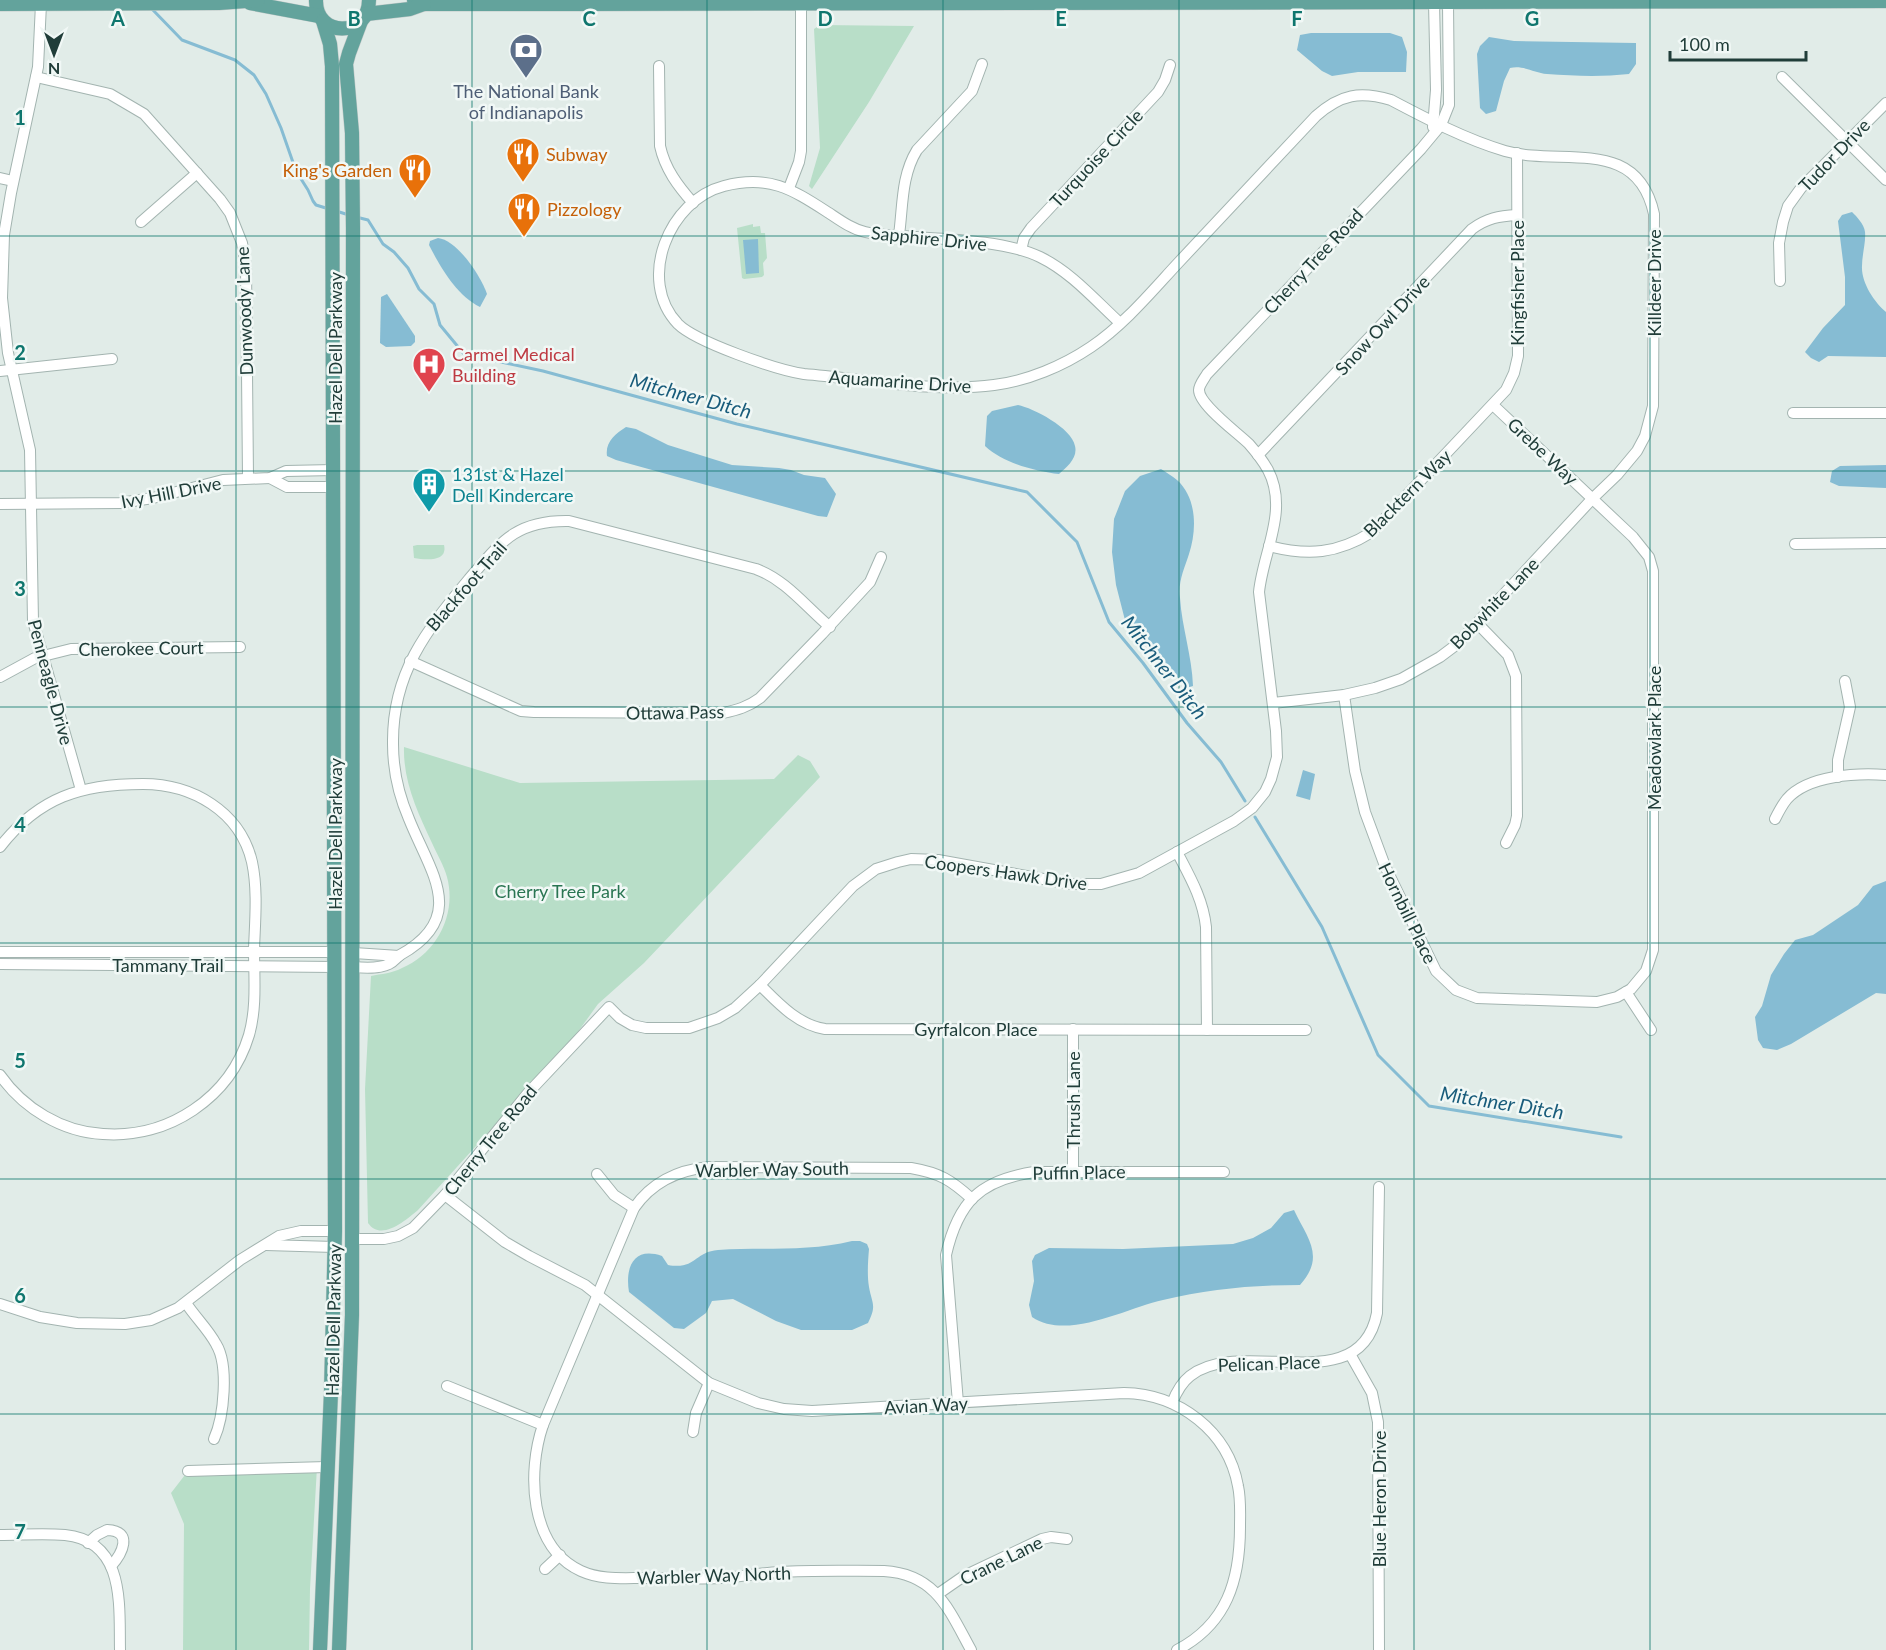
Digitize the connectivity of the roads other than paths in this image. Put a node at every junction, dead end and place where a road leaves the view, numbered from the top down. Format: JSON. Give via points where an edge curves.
{"nodes":[{"id":1,"x":316,"y":0,"type":"edge"},
{"id":2,"x":251,"y":1,"type":"edge"},
{"id":3,"x":1886,"y":1,"type":"edge"},
{"id":4,"x":419,"y":2,"type":"edge"},
{"id":5,"x":801,"y":3,"type":"junction"},
{"id":6,"x":1441,"y":3,"type":"junction"},
{"id":7,"x":0,"y":4,"type":"edge"},
{"id":8,"x":40,"y":4,"type":"junction"},
{"id":9,"x":365,"y":12,"type":"edge"},
{"id":10,"x":321,"y":19,"type":"junction"},
{"id":11,"x":982,"y":64,"type":"dead end"},
{"id":12,"x":1170,"y":65,"type":"dead end"},
{"id":13,"x":659,"y":66,"type":"dead end"},
{"id":14,"x":36,"y":77,"type":"junction"},
{"id":15,"x":1782,"y":77,"type":"dead end"},
{"id":16,"x":1886,"y":103,"type":"edge"},
{"id":17,"x":1437,"y":126,"type":"junction"},
{"id":18,"x":1848,"y":141,"type":"junction"},
{"id":19,"x":1517,"y":153,"type":"junction"},
{"id":20,"x":197,"y":173,"type":"junction"},
{"id":21,"x":0,"y":178,"type":"edge"},
{"id":22,"x":1886,"y":180,"type":"edge"},
{"id":23,"x":14,"y":181,"type":"junction"},
{"id":24,"x":789,"y":188,"type":"junction"},
{"id":25,"x":693,"y":203,"type":"junction"},
{"id":26,"x":1517,"y":216,"type":"junction"},
{"id":27,"x":141,"y":222,"type":"dead end"},
{"id":28,"x":899,"y":235,"type":"junction"},
{"id":29,"x":1021,"y":250,"type":"junction"},
{"id":30,"x":1780,"y":281,"type":"dead end"},
{"id":31,"x":1120,"y":323,"type":"junction"},
{"id":32,"x":112,"y":359,"type":"dead end"},
{"id":33,"x":6,"y":370,"type":"edge"},
{"id":34,"x":1199,"y":392,"type":"joint"},
{"id":35,"x":1493,"y":405,"type":"junction"},
{"id":36,"x":1793,"y":413,"type":"dead end"},
{"id":37,"x":1886,"y":413,"type":"edge"},
{"id":38,"x":1258,"y":454,"type":"junction"},
{"id":39,"x":334,"y":470,"type":"junction"},
{"id":40,"x":248,"y":478,"type":"junction"},
{"id":41,"x":270,"y":478,"type":"junction"},
{"id":42,"x":333,"y":487,"type":"junction"},
{"id":43,"x":1593,"y":498,"type":"junction"},
{"id":44,"x":0,"y":504,"type":"edge"},
{"id":45,"x":31,"y":504,"type":"junction"},
{"id":46,"x":1886,"y":543,"type":"edge"},
{"id":47,"x":1795,"y":544,"type":"dead end"},
{"id":48,"x":1269,"y":546,"type":"junction"},
{"id":49,"x":881,"y":557,"type":"dead end"},
{"id":50,"x":1478,"y":623,"type":"junction"},
{"id":51,"x":830,"y":627,"type":"junction"},
{"id":52,"x":240,"y":647,"type":"dead end"},
{"id":53,"x":42,"y":655,"type":"junction"},
{"id":54,"x":410,"y":661,"type":"junction"},
{"id":55,"x":0,"y":677,"type":"edge"},
{"id":56,"x":1845,"y":681,"type":"dead end"},
{"id":57,"x":1344,"y":695,"type":"junction"},
{"id":58,"x":1273,"y":703,"type":"junction"},
{"id":59,"x":1886,"y":775,"type":"edge"},
{"id":60,"x":1839,"y":777,"type":"junction"},
{"id":61,"x":81,"y":790,"type":"junction"},
{"id":62,"x":1775,"y":819,"type":"dead end"},
{"id":63,"x":1506,"y":843,"type":"dead end"},
{"id":64,"x":0,"y":847,"type":"edge"},
{"id":65,"x":1177,"y":852,"type":"junction"},
{"id":66,"x":0,"y":952,"type":"edge"},
{"id":67,"x":335,"y":952,"type":"junction"},
{"id":68,"x":354,"y":953,"type":"junction"},
{"id":69,"x":399,"y":956,"type":"junction"},
{"id":70,"x":254,"y":959,"type":"junction"},
{"id":71,"x":0,"y":964,"type":"edge"},
{"id":72,"x":335,"y":967,"type":"junction"},
{"id":73,"x":354,"y":967,"type":"junction"},
{"id":74,"x":760,"y":985,"type":"junction"},
{"id":75,"x":1626,"y":992,"type":"junction"},
{"id":76,"x":609,"y":1007,"type":"joint"},
{"id":77,"x":1073,"y":1029,"type":"junction"},
{"id":78,"x":1207,"y":1030,"type":"junction"},
{"id":79,"x":1306,"y":1030,"type":"dead end"},
{"id":80,"x":1651,"y":1030,"type":"dead end"},
{"id":81,"x":0,"y":1075,"type":"edge"},
{"id":82,"x":1073,"y":1171,"type":"junction"},
{"id":83,"x":1224,"y":1172,"type":"dead end"},
{"id":84,"x":597,"y":1174,"type":"dead end"},
{"id":85,"x":1379,"y":1187,"type":"dead end"},
{"id":86,"x":445,"y":1195,"type":"junction"},
{"id":87,"x":972,"y":1199,"type":"junction"},
{"id":88,"x":634,"y":1208,"type":"junction"},
{"id":89,"x":335,"y":1231,"type":"junction"},
{"id":90,"x":352,"y":1239,"type":"junction"},
{"id":91,"x":266,"y":1245,"type":"junction"},
{"id":92,"x":334,"y":1247,"type":"junction"},
{"id":93,"x":598,"y":1295,"type":"junction"},
{"id":94,"x":186,"y":1303,"type":"junction"},
{"id":95,"x":0,"y":1304,"type":"edge"},
{"id":96,"x":1350,"y":1354,"type":"junction"},
{"id":97,"x":709,"y":1383,"type":"junction"},
{"id":98,"x":447,"y":1386,"type":"dead end"},
{"id":99,"x":958,"y":1403,"type":"junction"},
{"id":100,"x":1172,"y":1403,"type":"junction"},
{"id":101,"x":543,"y":1425,"type":"junction"},
{"id":102,"x":693,"y":1432,"type":"dead end"},
{"id":103,"x":214,"y":1439,"type":"dead end"},
{"id":104,"x":327,"y":1467,"type":"junction"},
{"id":105,"x":188,"y":1471,"type":"dead end"},
{"id":106,"x":0,"y":1535,"type":"edge"},
{"id":107,"x":1067,"y":1539,"type":"dead end"},
{"id":108,"x":88,"y":1543,"type":"junction"},
{"id":109,"x":560,"y":1555,"type":"junction"},
{"id":110,"x":111,"y":1566,"type":"junction"},
{"id":111,"x":545,"y":1569,"type":"dead end"},
{"id":112,"x":938,"y":1594,"type":"junction"},
{"id":113,"x":1190,"y":1647,"type":"edge"},
{"id":114,"x":120,"y":1650,"type":"edge"},
{"id":115,"x":320,"y":1650,"type":"edge"},
{"id":116,"x":339,"y":1650,"type":"edge"},
{"id":117,"x":971,"y":1650,"type":"edge"},
{"id":118,"x":1177,"y":1650,"type":"edge"},
{"id":119,"x":1379,"y":1650,"type":"edge"}],
"edges":[{"from":1,"to":10,"type":"main road","name":"Hazel Dell Parkway"},
{"from":2,"to":8,"type":"main road"},
{"from":2,"to":10,"type":"main road"},
{"from":3,"to":6,"type":"main road"},
{"from":4,"to":5,"type":"main road"},
{"from":4,"to":9,"type":"main road","via":[[410,9]]},
{"from":5,"to":6,"type":"main road"},
{"from":5,"to":24,"type":"street","via":[[801,151]]},
{"from":6,"to":17,"type":"street","name":"Cherry Tree Road","via":[[1449,105]]},
{"from":7,"to":8,"type":"main road"},
{"from":8,"to":14,"type":"street","name":"Penneagle Drive"},
{"from":9,"to":10,"type":"main road","via":[[353,27],[340,29]]},
{"from":9,"to":68,"type":"main road","name":"Hazel Dell Parkway","via":[[346,64],[352,133],[353,228]]},
{"from":10,"to":39,"type":"main road","name":"Hazel Dell Parkway","via":[[332,51]]},
{"from":11,"to":28,"type":"street","via":[[972,91],[912,158],[905,175]]},
{"from":12,"to":29,"type":"street","name":"Turquoise Circle","via":[[1158,92],[1030,228]]},
{"from":13,"to":25,"type":"street","via":[[662,156]]},
{"from":14,"to":20,"type":"street","name":"Dunwoody Lane","via":[[101,91],[128,103],[150,120]]},
{"from":14,"to":23,"type":"street","name":"Penneagle Drive"},
{"from":15,"to":18,"type":"street"},
{"from":16,"to":18,"type":"street","name":"Tudor Drive"},
{"from":17,"to":19,"type":"street","name":"Killdeer Drive"},
{"from":17,"to":31,"type":"street","name":"Aquamarine Drive","via":[[1378,96],[1350,96],[1329,105]]},
{"from":17,"to":34,"type":"street","name":"Cherry Tree Road","via":[[1421,149],[1207,374]]},
{"from":18,"to":22,"type":"street"},
{"from":18,"to":30,"type":"street","name":"Tudor Drive","via":[[1788,206],[1780,232]]},
{"from":19,"to":26,"type":"street","name":"Kingfisher Place"},
{"from":19,"to":43,"type":"street","name":"Killdeer Drive","via":[[1606,159],[1620,164],[1641,181],[1654,214],[1651,420],[1637,451]]},
{"from":20,"to":27,"type":"street"},
{"from":20,"to":40,"type":"street","name":"Dunwoody Lane","via":[[230,213],[244,250]]},
{"from":21,"to":23,"type":"street"},
{"from":23,"to":33,"type":"street","name":"Penneagle Drive","via":[[4,235],[2,278]]},
{"from":24,"to":25,"type":"street","name":"Sapphire Drive","via":[[759,182],[726,185]]},
{"from":24,"to":28,"type":"street","name":"Sapphire Drive","via":[[854,228]]},
{"from":25,"to":31,"type":"street","name":"Aquamarine Drive","via":[[670,230],[661,253],[660,288],[669,312],[689,332],[787,371],[939,387],[996,385],[1066,362]]},
{"from":26,"to":35,"type":"street","name":"Kingfisher Place","via":[[1518,356],[1506,390]]},
{"from":26,"to":38,"type":"street","name":"Snow Owl Drive","via":[[1499,216],[1472,229]]},
{"from":28,"to":29,"type":"street","name":"Sapphire Drive"},
{"from":29,"to":31,"type":"street","name":"Sapphire Drive","via":[[1065,272]]},
{"from":32,"to":33,"type":"street"},
{"from":33,"to":45,"type":"street","name":"Penneagle Drive","via":[[29,443]]},
{"from":34,"to":38,"type":"street","name":"Coopers Hawk Drive","via":[[1206,404]]},
{"from":35,"to":43,"type":"street","name":"Grebe Way"},
{"from":35,"to":48,"type":"street","name":"Blacktern Way","via":[[1397,507],[1361,539],[1334,550],[1308,553]]},
{"from":36,"to":37,"type":"street"},
{"from":38,"to":48,"type":"street","name":"Coopers Hawk Drive","via":[[1275,494]]},
{"from":39,"to":41,"type":"street","name":"Ivy Hill Drive","via":[[286,471]]},
{"from":39,"to":42,"type":"main road","name":"Hazel Dell Parkway"},
{"from":40,"to":41,"type":"street","name":"Ivy Hill Drive"},
{"from":40,"to":45,"type":"street","name":"Ivy Hill Drive","via":[[212,482],[131,502]]},
{"from":41,"to":42,"type":"street","name":"Ivy Hill Drive","via":[[287,487]]},
{"from":42,"to":67,"type":"main road","name":"Hazel Dell Parkway"},
{"from":43,"to":50,"type":"street","name":"Bobwhite Lane"},
{"from":43,"to":75,"type":"street","name":"Meadowlark Place","via":[[1643,547],[1654,584],[1653,950],[1646,970]]},
{"from":44,"to":45,"type":"street","name":"Ivy Hill Drive"},
{"from":45,"to":53,"type":"street","name":"Penneagle Drive","via":[[32,610]]},
{"from":46,"to":47,"type":"street"},
{"from":48,"to":58,"type":"street","name":"Coopers Hawk Drive","via":[[1259,592]]},
{"from":49,"to":51,"type":"street","name":"Ottawa Pass","via":[[870,582]]},
{"from":50,"to":57,"type":"street","name":"Bobwhite Lane","via":[[1456,645],[1423,668],[1375,688]]},
{"from":50,"to":63,"type":"street","via":[[1508,655],[1516,676],[1517,816]]},
{"from":51,"to":54,"type":"street","name":"Ottawa Pass","via":[[759,699],[723,713],[521,711]]},
{"from":51,"to":54,"type":"street","name":"Blackfoot Trail","via":[[769,573],[584,524],[555,520],[528,525],[502,541],[436,619]]},
{"from":52,"to":53,"type":"street","name":"Cherokee Court","via":[[80,648]]},
{"from":53,"to":55,"type":"street","name":"Cherokee Court"},
{"from":53,"to":61,"type":"street","name":"Penneagle Drive"},
{"from":54,"to":69,"type":"street","name":"Blackfoot Trail","via":[[395,714],[394,759],[404,808],[437,881],[439,904],[427,936]]},
{"from":56,"to":60,"type":"street","via":[[1850,708],[1838,760]]},
{"from":57,"to":58,"type":"street","name":"Bobwhite Lane"},
{"from":57,"to":75,"type":"street","name":"Hornbill Place","via":[[1356,778],[1368,821],[1385,866],[1440,977],[1456,990],[1484,999],[1597,1002]]},
{"from":58,"to":65,"type":"street","name":"Coopers Hawk Drive","via":[[1277,757],[1264,792],[1234,821]]},
{"from":59,"to":60,"type":"street"},
{"from":60,"to":62,"type":"street","via":[[1797,791]]},
{"from":61,"to":64,"type":"street","via":[[53,800],[32,814]]},
{"from":61,"to":70,"type":"street","via":[[114,784],[168,785],[195,794],[220,810],[239,833],[252,862]]},
{"from":65,"to":74,"type":"street","name":"Coopers Hawk Drive","via":[[1139,873],[1101,884],[1071,884],[938,860],[911,859],[888,865],[853,886]]},
{"from":65,"to":78,"type":"street","via":[[1204,910]]},
{"from":66,"to":70,"type":"street","name":"Tammany Trail"},
{"from":67,"to":70,"type":"street","name":"Tammany Trail"},
{"from":67,"to":72,"type":"main road","name":"Hazel Dell Parkway"},
{"from":68,"to":69,"type":"street"},
{"from":68,"to":73,"type":"main road","name":"Hazel Dell Parkway"},
{"from":69,"to":73,"type":"street","name":"Blackfoot Trail","via":[[388,964]]},
{"from":70,"to":71,"type":"street","name":"Tammany Trail"},
{"from":70,"to":72,"type":"street","name":"Tammany Trail"},
{"from":70,"to":81,"type":"street","via":[[251,1025],[234,1068],[202,1105],[163,1126],[124,1135],[74,1129],[31,1107]]},
{"from":72,"to":89,"type":"main road","name":"Hazel Dell Parkway"},
{"from":73,"to":90,"type":"main road","name":"Hazel Dell Parkway"},
{"from":74,"to":76,"type":"street","name":"Coopers Hawk Drive","via":[[735,1008],[688,1028],[632,1025]]},
{"from":74,"to":77,"type":"street","name":"Gyrfalcon Place","via":[[796,1018],[815,1028]]},
{"from":75,"to":80,"type":"street"},
{"from":76,"to":86,"type":"street","name":"Cherry Tree Road","via":[[528,1093]]},
{"from":77,"to":78,"type":"street","name":"Gyrfalcon Place"},
{"from":77,"to":82,"type":"street","name":"Thrush Lane"},
{"from":78,"to":79,"type":"street","name":"Gyrfalcon Place"},
{"from":82,"to":83,"type":"street","name":"Puffin Place"},
{"from":82,"to":87,"type":"street","name":"Puffin Place","via":[[1010,1175]]},
{"from":84,"to":88,"type":"street","via":[[614,1195]]},
{"from":85,"to":96,"type":"street","via":[[1377,1313],[1366,1339]]},
{"from":86,"to":90,"type":"street","name":"Cherry Tree Road","via":[[413,1228],[398,1236]]},
{"from":86,"to":93,"type":"street","name":"Avian Way","via":[[505,1242]]},
{"from":87,"to":88,"type":"street","name":"Warbler Way South","via":[[943,1176],[911,1168],[709,1167],[675,1174],[648,1191]]},
{"from":87,"to":99,"type":"street","name":"Puffin Place","via":[[951,1233],[946,1255]]},
{"from":88,"to":93,"type":"street","name":"Warbler Way South"},
{"from":89,"to":91,"type":"street","via":[[294,1232]]},
{"from":89,"to":92,"type":"main road","name":"Hazel Dell Parkway"},
{"from":90,"to":116,"type":"main road","name":"Hazel Dell Parkway"},
{"from":91,"to":92,"type":"street"},
{"from":91,"to":94,"type":"street","via":[[240,1260]]},
{"from":92,"to":104,"type":"main road","name":"Hazel Dell Parkway"},
{"from":93,"to":97,"type":"street","name":"Avian Way"},
{"from":93,"to":101,"type":"street","name":"Warbler Way North"},
{"from":94,"to":95,"type":"street","via":[[156,1318],[117,1324],[64,1322]]},
{"from":94,"to":103,"type":"street","via":[[217,1345],[221,1357],[221,1418]]},
{"from":96,"to":100,"type":"street","name":"Pelican Place","via":[[1320,1363],[1213,1364],[1187,1379]]},
{"from":96,"to":119,"type":"street","name":"Blue Heron Drive","via":[[1372,1393],[1378,1422]]},
{"from":97,"to":99,"type":"street","name":"Avian Way","via":[[758,1403],[798,1410]]},
{"from":97,"to":102,"type":"street","via":[[696,1413]]},
{"from":98,"to":101,"type":"street"},
{"from":99,"to":100,"type":"street","name":"Avian Way","via":[[1124,1393],[1144,1394]]},
{"from":100,"to":113,"type":"street","name":"Avian Way","via":[[1200,1419],[1217,1437],[1231,1464],[1239,1495],[1240,1556],[1233,1588],[1217,1616]]},
{"from":101,"to":109,"type":"street","name":"Warbler Way North","via":[[535,1453],[535,1502],[544,1530]]},
{"from":104,"to":105,"type":"street"},
{"from":104,"to":115,"type":"main road","name":"Hazel Dell Parkway"},
{"from":106,"to":108,"type":"street","via":[[66,1535]]},
{"from":107,"to":112,"type":"street","name":"Crane Lane","via":[[1042,1539],[963,1575]]},
{"from":108,"to":110,"type":"street"},
{"from":108,"to":110,"type":"street","via":[[106,1530],[118,1533],[124,1546]]},
{"from":109,"to":111,"type":"street"},
{"from":109,"to":112,"type":"street","name":"Warbler Way North","via":[[582,1571],[611,1578],[884,1571],[917,1579]]},
{"from":110,"to":114,"type":"street","via":[[119,1593]]},
{"from":112,"to":117,"type":"street","name":"Warbler Way North"},
{"from":113,"to":118,"type":"street","name":"Avian Way"}]}
